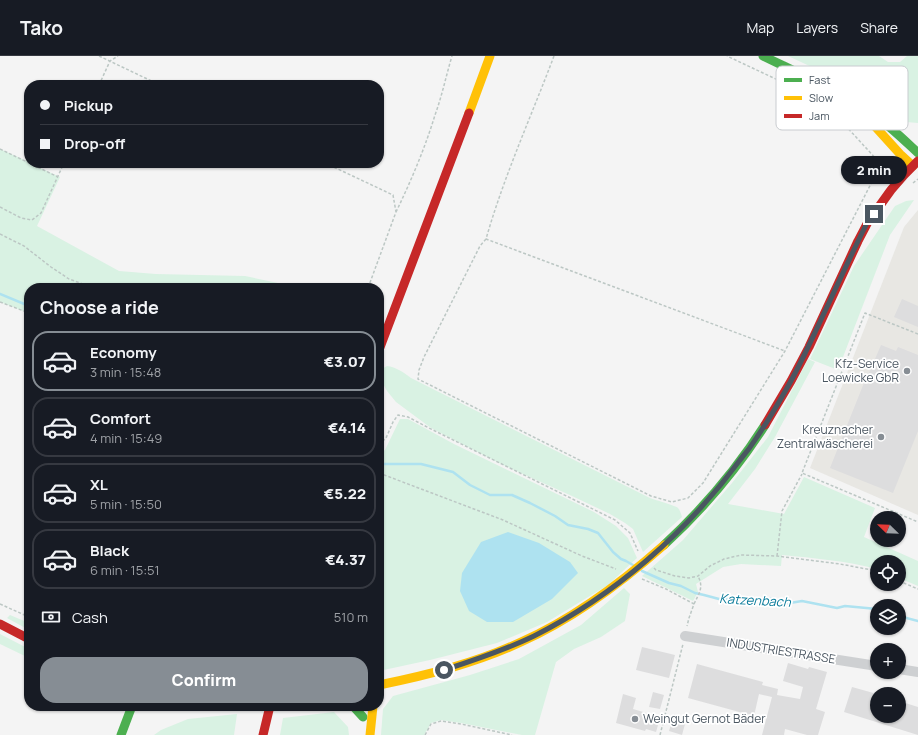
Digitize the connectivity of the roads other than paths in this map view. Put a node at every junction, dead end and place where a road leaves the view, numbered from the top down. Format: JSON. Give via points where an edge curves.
{"nodes":[{"id":1,"x":490,"y":56,"type":"edge"},
{"id":2,"x":763,"y":56,"type":"edge"},
{"id":3,"x":784,"y":66,"type":"edge"},
{"id":4,"x":878,"y":130,"type":"edge"},
{"id":5,"x":892,"y":130,"type":"edge"},
{"id":6,"x":896,"y":133,"type":"junction"},
{"id":7,"x":910,"y":135,"type":"dead end"},
{"id":8,"x":918,"y":153,"type":"edge"},
{"id":9,"x":916,"y":166,"type":"edge"},
{"id":10,"x":384,"y":337,"type":"edge"},
{"id":11,"x":0,"y":624,"type":"edge"},
{"id":12,"x":24,"y":636,"type":"edge"},
{"id":13,"x":685,"y":636,"type":"road end"},
{"id":14,"x":870,"y":665,"type":"edge"},
{"id":15,"x":906,"y":670,"type":"edge"},
{"id":16,"x":918,"y":672,"type":"edge"},
{"id":17,"x":384,"y":684,"type":"edge"},
{"id":18,"x":123,"y":711,"type":"edge"},
{"id":19,"x":130,"y":711,"type":"edge"},
{"id":20,"x":269,"y":711,"type":"edge"},
{"id":21,"x":358,"y":711,"type":"edge"},
{"id":22,"x":363,"y":711,"type":"edge"},
{"id":23,"x":372,"y":711,"type":"edge"},
{"id":24,"x":363,"y":717,"type":"junction"},
{"id":25,"x":121,"y":735,"type":"edge"},
{"id":26,"x":263,"y":735,"type":"edge"},
{"id":27,"x":365,"y":735,"type":"edge"},
{"id":28,"x":370,"y":735,"type":"edge"}],
"edges":[{"from":1,"to":10,"type":"main road"},
{"from":2,"to":3,"type":"main road"},
{"from":4,"to":9,"type":"main road","via":[[900,154]]},
{"from":5,"to":6,"type":"main road"},
{"from":6,"to":7,"type":"main road"},
{"from":6,"to":8,"type":"main road"},
{"from":9,"to":17,"type":"main road","via":[[902,177],[867,223],[788,387],[757,437],[718,489],[662,548],[607,591],[534,636],[498,652],[444,670]]},
{"from":11,"to":12,"type":"main road"},
{"from":13,"to":14,"type":"street","name":"INDUSTRIESTRASSE"},
{"from":15,"to":16,"type":"street"},
{"from":18,"to":25,"type":"main road"},
{"from":19,"to":25,"type":"main road"},
{"from":20,"to":26,"type":"main road"},
{"from":21,"to":24,"type":"main road"},
{"from":22,"to":24,"type":"main road"},
{"from":23,"to":28,"type":"main road"},
{"from":24,"to":27,"type":"main road"}]}
